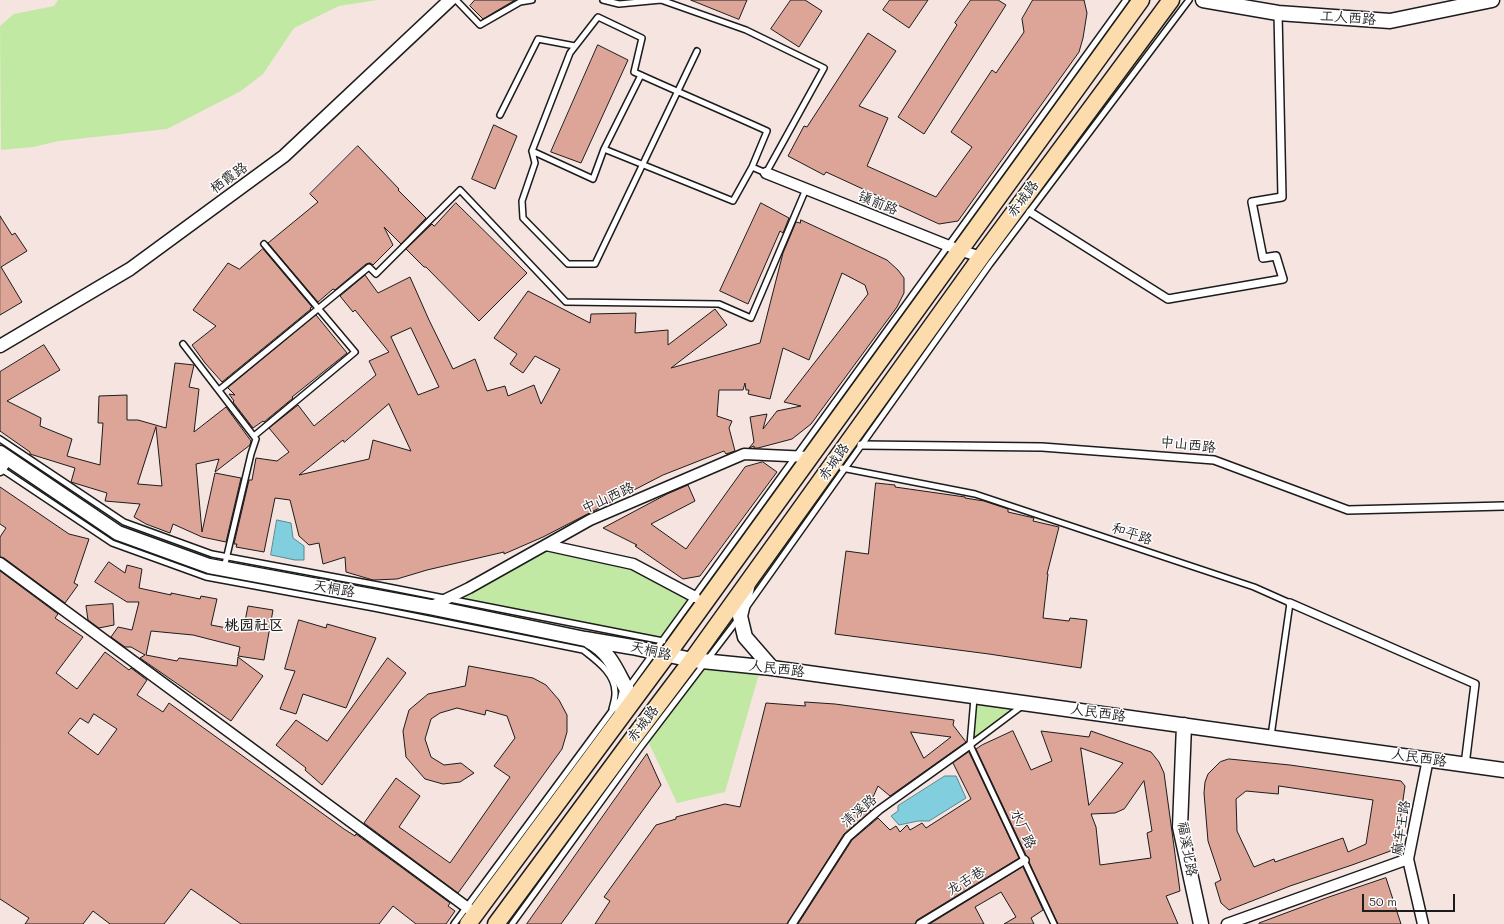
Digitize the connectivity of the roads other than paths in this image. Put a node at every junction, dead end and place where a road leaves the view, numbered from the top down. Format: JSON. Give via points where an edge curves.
{"nodes":[{"id":1,"x":450,"y":0,"type":"edge"},
{"id":2,"x":456,"y":0,"type":"edge"},
{"id":3,"x":532,"y":0,"type":"edge"},
{"id":4,"x":603,"y":0,"type":"edge"},
{"id":5,"x":1126,"y":0,"type":"edge"},
{"id":6,"x":1141,"y":0,"type":"edge"},
{"id":7,"x":1171,"y":0,"type":"edge"},
{"id":8,"x":1189,"y":0,"type":"edge"},
{"id":9,"x":1203,"y":0,"type":"edge"},
{"id":10,"x":1492,"y":0,"type":"edge"},
{"id":11,"x":1278,"y":13,"type":"junction"},
{"id":12,"x":575,"y":46,"type":"junction"},
{"id":13,"x":697,"y":51,"type":"dead end"},
{"id":14,"x":641,"y":75,"type":"junction"},
{"id":15,"x":678,"y":91,"type":"junction"},
{"id":16,"x":500,"y":115,"type":"dead end"},
{"id":17,"x":604,"y":149,"type":"junction"},
{"id":18,"x":532,"y":151,"type":"junction"},
{"id":19,"x":643,"y":165,"type":"junction"},
{"id":20,"x":752,"y":167,"type":"junction"},
{"id":21,"x":766,"y":173,"type":"junction"},
{"id":22,"x":806,"y":189,"type":"junction"},
{"id":23,"x":1030,"y":212,"type":"junction"},
{"id":24,"x":264,"y":244,"type":"dead end"},
{"id":25,"x":953,"y":248,"type":"junction"},
{"id":26,"x":980,"y":257,"type":"junction"},
{"id":27,"x":183,"y":344,"type":"dead end"},
{"id":28,"x":0,"y":346,"type":"edge"},
{"id":29,"x":218,"y":390,"type":"junction"},
{"id":30,"x":254,"y":436,"type":"junction"},
{"id":31,"x":0,"y":439,"type":"edge"},
{"id":32,"x":861,"y":445,"type":"junction"},
{"id":33,"x":803,"y":456,"type":"junction"},
{"id":34,"x":2,"y":464,"type":"edge"},
{"id":35,"x":831,"y":466,"type":"junction"},
{"id":36,"x":1504,"y":506,"type":"edge"},
{"id":37,"x":546,"y":545,"type":"junction"},
{"id":38,"x":0,"y":563,"type":"edge"},
{"id":39,"x":224,"y":568,"type":"junction"},
{"id":40,"x":749,"y":580,"type":"junction"},
{"id":41,"x":695,"y":597,"type":"junction"},
{"id":42,"x":449,"y":599,"type":"junction"},
{"id":43,"x":1290,"y":603,"type":"junction"},
{"id":44,"x":430,"y":607,"type":"junction"},
{"id":45,"x":740,"y":616,"type":"junction"},
{"id":46,"x":585,"y":639,"type":"junction"},
{"id":47,"x":661,"y":649,"type":"junction"},
{"id":48,"x":699,"y":661,"type":"junction"},
{"id":49,"x":772,"y":668,"type":"junction"},
{"id":50,"x":627,"y":690,"type":"junction"},
{"id":51,"x":974,"y":696,"type":"junction"},
{"id":52,"x":1026,"y":703,"type":"junction"},
{"id":53,"x":616,"y":715,"type":"junction"},
{"id":54,"x":1184,"y":725,"type":"junction"},
{"id":55,"x":1271,"y":738,"type":"junction"},
{"id":56,"x":970,"y":745,"type":"junction"},
{"id":57,"x":1428,"y":759,"type":"junction"},
{"id":58,"x":1465,"y":765,"type":"junction"},
{"id":59,"x":1504,"y":770,"type":"edge"},
{"id":60,"x":1408,"y":859,"type":"junction"},
{"id":61,"x":1025,"y":860,"type":"junction"},
{"id":62,"x":470,"y":915,"type":"edge"},
{"id":63,"x":454,"y":924,"type":"edge"},
{"id":64,"x":496,"y":924,"type":"edge"},
{"id":65,"x":512,"y":924,"type":"edge"},
{"id":66,"x":792,"y":924,"type":"edge"},
{"id":67,"x":920,"y":924,"type":"edge"},
{"id":68,"x":1054,"y":924,"type":"edge"},
{"id":69,"x":1201,"y":924,"type":"edge"},
{"id":70,"x":1227,"y":924,"type":"edge"},
{"id":71,"x":1423,"y":924,"type":"edge"}],
"edges":[{"from":1,"to":28,"type":"street","name":"栖霞路","via":[[284,156],[130,268]]},
{"from":2,"to":3,"type":"lane","via":[[480,25],[520,2]]},
{"from":4,"to":21,"type":"lane","via":[[619,4],[661,0],[746,30],[824,68]]},
{"from":5,"to":25,"type":"lane"},
{"from":6,"to":25,"type":"main road","name":"赤城路"},
{"from":7,"to":26,"type":"main road","name":"赤城路"},
{"from":8,"to":23,"type":"lane"},
{"from":9,"to":11,"type":"main road","name":"工人西路"},
{"from":10,"to":11,"type":"main road","name":"工人西路","via":[[1390,21]]},
{"from":11,"to":23,"type":"street","via":[[1282,197],[1252,202],[1262,258],[1276,256],[1283,279],[1168,299]]},
{"from":12,"to":14,"type":"lane","via":[[598,17],[642,38],[634,72]]},
{"from":12,"to":16,"type":"lane","via":[[538,39]]},
{"from":12,"to":18,"type":"lane"},
{"from":13,"to":15,"type":"lane"},
{"from":14,"to":15,"type":"lane"},
{"from":14,"to":17,"type":"lane"},
{"from":15,"to":19,"type":"lane"},
{"from":15,"to":20,"type":"lane","via":[[767,131]]},
{"from":17,"to":18,"type":"lane","via":[[593,179]]},
{"from":17,"to":19,"type":"lane"},
{"from":18,"to":19,"type":"lane","via":[[535,163],[522,201],[524,218],[568,264],[595,264]]},
{"from":19,"to":20,"type":"lane","via":[[733,201]]},
{"from":20,"to":21,"type":"lane"},
{"from":21,"to":22,"type":"street","name":"镇前路"},
{"from":22,"to":25,"type":"street","name":"镇前路"},
{"from":22,"to":29,"type":"lane","via":[[751,318],[719,304],[566,302],[460,190],[376,274],[369,267]]},
{"from":23,"to":32,"type":"lane"},
{"from":24,"to":30,"type":"lane","via":[[355,352]]},
{"from":25,"to":26,"type":"street","name":"镇前路"},
{"from":25,"to":33,"type":"main road","name":"赤城路"},
{"from":26,"to":35,"type":"main road","name":"赤城路"},
{"from":27,"to":29,"type":"lane"},
{"from":29,"to":30,"type":"lane"},
{"from":30,"to":39,"type":"lane","via":[[256,439]]},
{"from":31,"to":42,"type":"lane","via":[[124,522],[212,554]]},
{"from":32,"to":36,"type":"street","name":"中山西路","via":[[1042,447],[1214,460],[1348,510]]},
{"from":32,"to":45,"type":"lane"},
{"from":33,"to":37,"type":"street","name":"中山西路","via":[[744,454],[590,520]]},
{"from":33,"to":41,"type":"lane"},
{"from":33,"to":47,"type":"main road","name":"赤城路"},
{"from":34,"to":39,"type":"main road","name":"天桐路","via":[[118,532],[209,566]]},
{"from":34,"to":53,"type":"lane","via":[[112,543],[206,577],[583,650],[599,662],[610,676],[615,693]]},
{"from":35,"to":40,"type":"main road","name":"赤城路"},
{"from":35,"to":43,"type":"lane","name":"和平路","via":[[975,494],[1254,587]]},
{"from":37,"to":41,"type":"street","via":[[634,564]]},
{"from":37,"to":42,"type":"street","name":"中山西路"},
{"from":38,"to":62,"type":"street"},
{"from":39,"to":44,"type":"main road","name":"天桐路"},
{"from":40,"to":45,"type":"main road"},
{"from":40,"to":48,"type":"main road","name":"赤城路"},
{"from":41,"to":47,"type":"lane"},
{"from":42,"to":44,"type":"street","name":"中山西路"},
{"from":42,"to":47,"type":"lane"},
{"from":43,"to":55,"type":"lane"},
{"from":43,"to":58,"type":"street","via":[[1475,684]]},
{"from":44,"to":46,"type":"main road","name":"天桐路"},
{"from":45,"to":48,"type":"lane"},
{"from":45,"to":49,"type":"main road","via":[[745,637]]},
{"from":46,"to":47,"type":"main road","name":"天桐路"},
{"from":46,"to":50,"type":"main road","via":[[596,644],[610,658]]},
{"from":47,"to":48,"type":"main road","name":"天桐路"},
{"from":47,"to":50,"type":"lane"},
{"from":47,"to":53,"type":"main road","name":"赤城路"},
{"from":48,"to":49,"type":"main road","name":"人民西路"},
{"from":48,"to":64,"type":"main road","name":"赤城路","via":[[626,747]]},
{"from":48,"to":65,"type":"lane","via":[[644,744]]},
{"from":49,"to":51,"type":"main road","name":"人民西路"},
{"from":50,"to":53,"type":"main road"},
{"from":51,"to":52,"type":"main road","name":"人民西路"},
{"from":51,"to":56,"type":"lane"},
{"from":52,"to":54,"type":"main road","name":"人民西路"},
{"from":52,"to":56,"type":"lane"},
{"from":53,"to":62,"type":"main road","name":"赤城路"},
{"from":54,"to":55,"type":"main road","name":"人民西路"},
{"from":54,"to":69,"type":"main road","name":"福溪北路","via":[[1180,826]]},
{"from":55,"to":57,"type":"main road","name":"人民西路"},
{"from":56,"to":61,"type":"lane","name":"水厂路"},
{"from":56,"to":66,"type":"street","name":"清溪路","via":[[879,810],[848,837]]},
{"from":57,"to":58,"type":"main road","name":"人民西路"},
{"from":57,"to":60,"type":"street","name":"麻车王路"},
{"from":58,"to":59,"type":"main road","name":"人民西路"},
{"from":60,"to":70,"type":"street"},
{"from":60,"to":71,"type":"street","name":"麻车王路"},
{"from":61,"to":67,"type":"street","name":"龙舌巷"},
{"from":61,"to":68,"type":"lane","name":"水厂路"},
{"from":62,"to":63,"type":"lane"}]}
